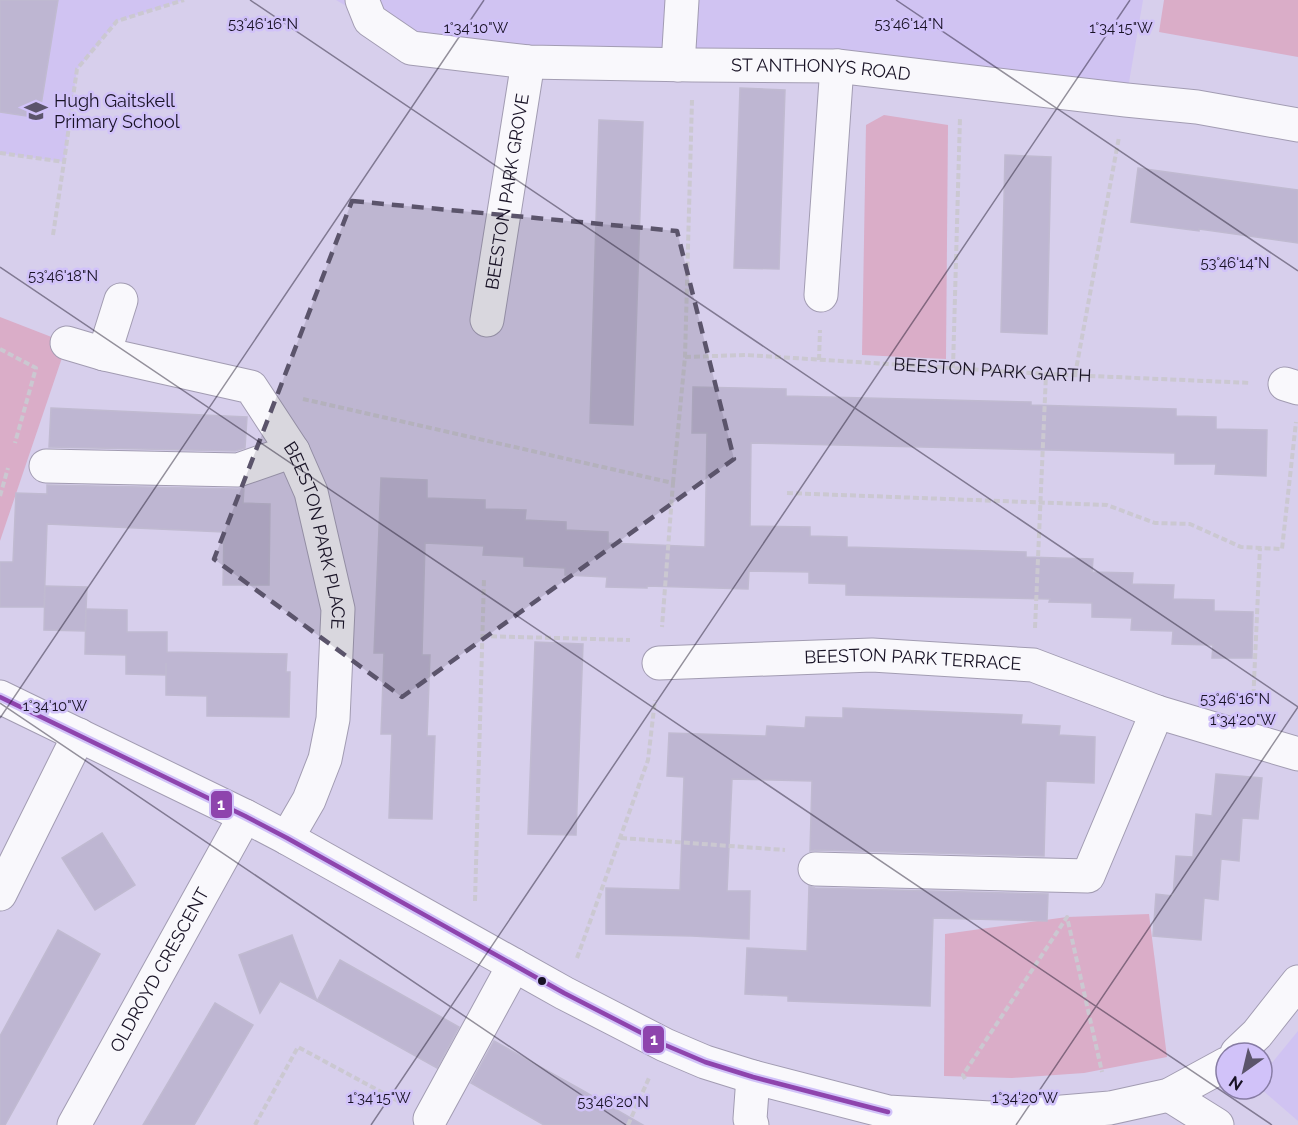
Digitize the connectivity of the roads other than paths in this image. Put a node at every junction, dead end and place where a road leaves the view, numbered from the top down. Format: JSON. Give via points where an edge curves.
{"nodes":[{"id":1,"x":362,"y":0,"type":"edge"},
{"id":2,"x":682,"y":0,"type":"edge"},
{"id":3,"x":528,"y":62,"type":"junction"},
{"id":4,"x":685,"y":65,"type":"junction"},
{"id":5,"x":837,"y":66,"type":"junction"},
{"id":6,"x":1298,"y":124,"type":"edge"},
{"id":7,"x":821,"y":295,"type":"dead end"},
{"id":8,"x":121,"y":300,"type":"dead end"},
{"id":9,"x":487,"y":320,"type":"dead end"},
{"id":10,"x":67,"y":343,"type":"dead end"},
{"id":11,"x":104,"y":354,"type":"junction"},
{"id":12,"x":293,"y":451,"type":"junction"},
{"id":13,"x":46,"y":466,"type":"dead end"},
{"id":14,"x":660,"y":652,"type":"road end"},
{"id":15,"x":0,"y":697,"type":"edge"},
{"id":16,"x":1156,"y":712,"type":"junction"},
{"id":17,"x":79,"y":735,"type":"junction"},
{"id":18,"x":1298,"y":754,"type":"edge"},
{"id":19,"x":245,"y":816,"type":"junction"},
{"id":20,"x":287,"y":838,"type":"junction"},
{"id":21,"x":815,"y":869,"type":"road end"},
{"id":22,"x":0,"y":894,"type":"edge"},
{"id":23,"x":514,"y":965,"type":"junction"},
{"id":24,"x":1298,"y":982,"type":"edge"},
{"id":25,"x":1250,"y":1041,"type":"edge"},
{"id":26,"x":1214,"y":1071,"type":"edge"},
{"id":27,"x":753,"y":1077,"type":"junction"},
{"id":28,"x":1169,"y":1095,"type":"junction"},
{"id":29,"x":430,"y":1119,"type":"road end"},
{"id":30,"x":887,"y":1119,"type":"edge"},
{"id":31,"x":949,"y":1120,"type":"edge"},
{"id":32,"x":74,"y":1125,"type":"edge"},
{"id":33,"x":752,"y":1125,"type":"edge"},
{"id":34,"x":1217,"y":1125,"type":"edge"}],
"edges":[{"from":1,"to":3,"type":"street","name":"ST ANTHONYS ROAD","via":[[370,20],[411,48]]},
{"from":2,"to":4,"type":"street"},
{"from":3,"to":4,"type":"street","name":"ST ANTHONYS ROAD"},
{"from":3,"to":9,"type":"street","name":"BEESTON PARK GROVE"},
{"from":4,"to":5,"type":"street","name":"ST ANTHONYS ROAD"},
{"from":5,"to":6,"type":"street","name":"ST ANTHONYS ROAD","via":[[1197,107]]},
{"from":5,"to":7,"type":"street"},
{"from":8,"to":11,"type":"street"},
{"from":10,"to":11,"type":"street"},
{"from":11,"to":12,"type":"street","name":"BEESTON PARK PLACE","via":[[251,387]]},
{"from":12,"to":13,"type":"street","via":[[238,470]]},
{"from":12,"to":20,"type":"street","name":"BEESTON PARK PLACE","via":[[311,492],[338,609],[333,719],[325,759],[309,800]]},
{"from":14,"to":16,"type":"street","name":"BEESTON PARK TERRACE","via":[[872,655],[1034,665]]},
{"from":15,"to":17,"type":"street"},
{"from":16,"to":18,"type":"street","name":"BEESTON PARK TERRACE"},
{"from":16,"to":21,"type":"street","via":[[1088,876]]},
{"from":17,"to":19,"type":"street"},
{"from":17,"to":22,"type":"street"},
{"from":19,"to":20,"type":"street"},
{"from":19,"to":32,"type":"street","name":"OLDROYD CRESCENT"},
{"from":20,"to":23,"type":"street"},
{"from":23,"to":27,"type":"street","via":[[664,1045]]},
{"from":23,"to":29,"type":"street"},
{"from":24,"to":25,"type":"street"},
{"from":26,"to":28,"type":"street"},
{"from":27,"to":30,"type":"street"},
{"from":27,"to":33,"type":"street"},
{"from":28,"to":31,"type":"street","via":[[1110,1108]]},
{"from":28,"to":34,"type":"street"},
{"from":30,"to":31,"type":"street"}]}
